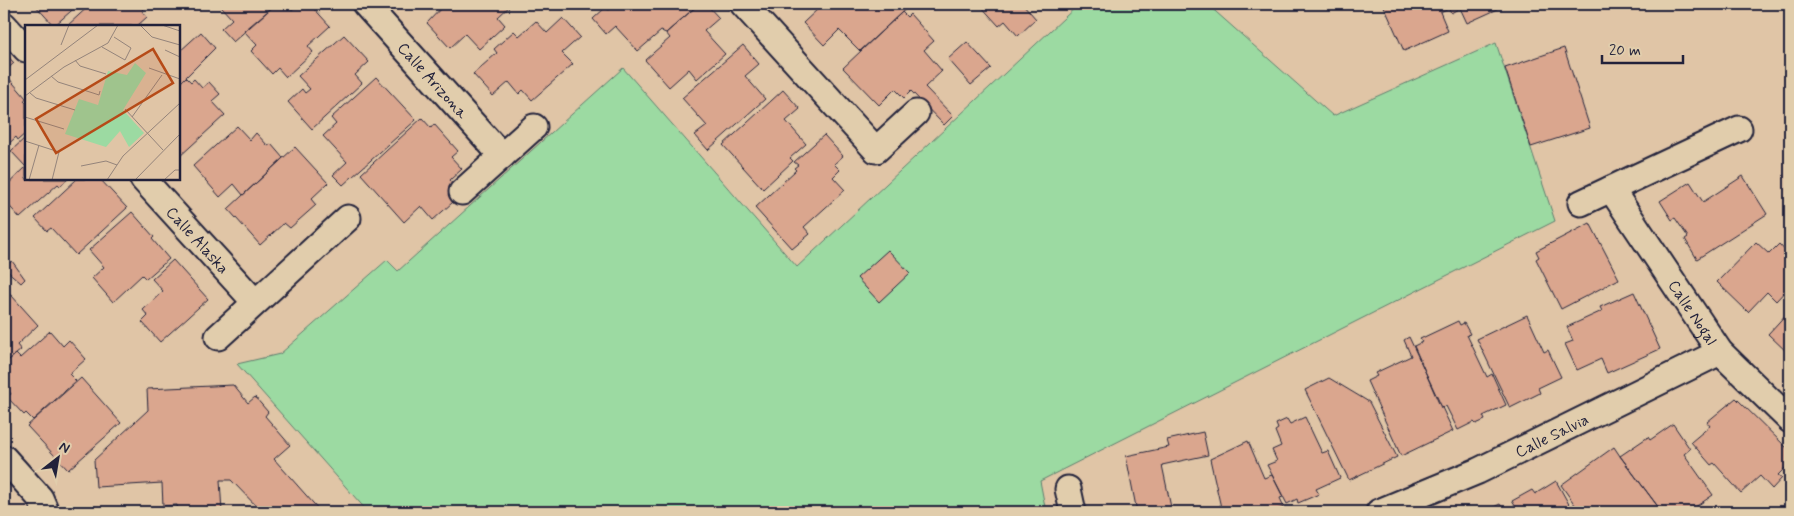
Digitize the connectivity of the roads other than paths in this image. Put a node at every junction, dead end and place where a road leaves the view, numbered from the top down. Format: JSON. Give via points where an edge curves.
{"nodes":[{"id":1,"x":365,"y":4,"type":"edge"},
{"id":2,"x":744,"y":4,"type":"edge"},
{"id":3,"x":4,"y":25,"type":"edge"},
{"id":4,"x":25,"y":49,"type":"edge"},
{"id":5,"x":916,"y":113,"type":"dead end"},
{"id":6,"x":534,"y":127,"type":"dead end"},
{"id":7,"x":1739,"y":129,"type":"dead end"},
{"id":8,"x":502,"y":156,"type":"junction"},
{"id":9,"x":144,"y":180,"type":"edge"},
{"id":10,"x":1611,"y":189,"type":"junction"},
{"id":11,"x":462,"y":192,"type":"dead end"},
{"id":12,"x":1580,"y":203,"type":"dead end"},
{"id":13,"x":348,"y":218,"type":"dead end"},
{"id":14,"x":254,"y":301,"type":"junction"},
{"id":15,"x":218,"y":337,"type":"dead end"},
{"id":16,"x":1720,"y":352,"type":"junction"},
{"id":17,"x":1790,"y":420,"type":"edge"},
{"id":18,"x":4,"y":458,"type":"edge"},
{"id":19,"x":46,"y":512,"type":"edge"},
{"id":20,"x":1379,"y":512,"type":"edge"}],
"edges":[{"from":1,"to":8,"type":"street","name":"Calle Arizona"},
{"from":2,"to":5,"type":"street","via":[[876,150]]},
{"from":3,"to":4,"type":"street"},
{"from":6,"to":8,"type":"street"},
{"from":7,"to":10,"type":"street"},
{"from":8,"to":11,"type":"street"},
{"from":9,"to":14,"type":"street","name":"Calle Alaska"},
{"from":10,"to":12,"type":"street"},
{"from":10,"to":16,"type":"street","name":"Calle Nogal"},
{"from":13,"to":14,"type":"street"},
{"from":14,"to":15,"type":"street"},
{"from":16,"to":17,"type":"street","name":"Calle Nogal"},
{"from":16,"to":20,"type":"street","name":"Calle Salvia","via":[[1478,471]]},
{"from":18,"to":19,"type":"street","via":[[40,498]]}]}
